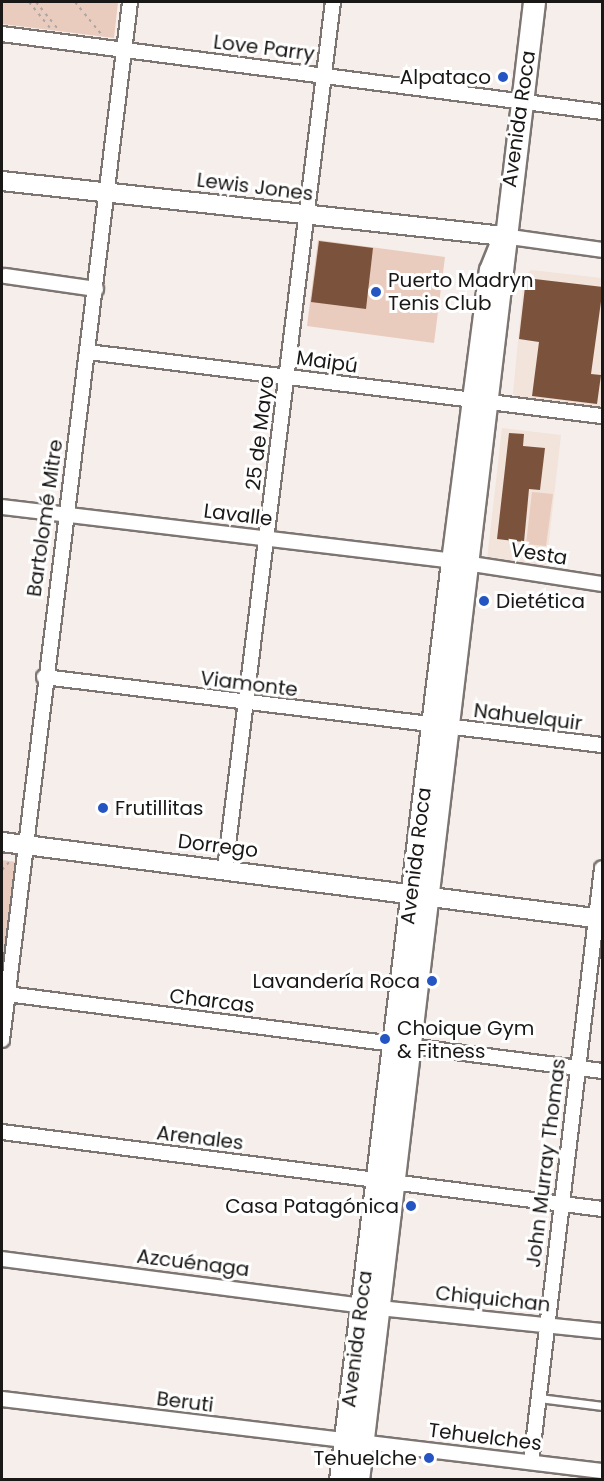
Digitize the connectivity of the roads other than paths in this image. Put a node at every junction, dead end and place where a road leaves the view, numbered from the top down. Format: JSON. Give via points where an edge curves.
{"nodes":[{"id":1,"x":130,"y":2,"type":"edge"},
{"id":2,"x":333,"y":2,"type":"edge"},
{"id":3,"x":534,"y":2,"type":"edge"},
{"id":4,"x":2,"y":34,"type":"edge"},
{"id":5,"x":119,"y":49,"type":"junction"},
{"id":6,"x":324,"y":76,"type":"junction"},
{"id":7,"x":521,"y":102,"type":"junction"},
{"id":8,"x":603,"y":112,"type":"edge"},
{"id":9,"x":2,"y":181,"type":"edge"},
{"id":10,"x":108,"y":193,"type":"junction"},
{"id":11,"x":307,"y":216,"type":"junction"},
{"id":12,"x":503,"y":236,"type":"junction"},
{"id":13,"x":603,"y":250,"type":"edge"},
{"id":14,"x":5,"y":276,"type":"dead end"},
{"id":15,"x":96,"y":289,"type":"junction"},
{"id":16,"x":88,"y":352,"type":"junction"},
{"id":17,"x":286,"y":377,"type":"junction"},
{"id":18,"x":482,"y":403,"type":"junction"},
{"id":19,"x":603,"y":416,"type":"edge"},
{"id":20,"x":2,"y":507,"type":"edge"},
{"id":21,"x":65,"y":515,"type":"junction"},
{"id":22,"x":266,"y":538,"type":"junction"},
{"id":23,"x":461,"y":562,"type":"junction"},
{"id":24,"x":603,"y":584,"type":"edge"},
{"id":25,"x":44,"y":677,"type":"junction"},
{"id":26,"x":246,"y":704,"type":"junction"},
{"id":27,"x":441,"y":726,"type":"junction"},
{"id":28,"x":603,"y":745,"type":"edge"},
{"id":29,"x":2,"y":843,"type":"edge"},
{"id":30,"x":27,"y":846,"type":"junction"},
{"id":31,"x":603,"y":868,"type":"edge"},
{"id":32,"x":225,"y":869,"type":"junction"},
{"id":33,"x":420,"y":895,"type":"junction"},
{"id":34,"x":599,"y":919,"type":"edge"},
{"id":35,"x":7,"y":994,"type":"junction"},
{"id":36,"x":2,"y":1041,"type":"edge"},
{"id":37,"x":401,"y":1045,"type":"junction"},
{"id":38,"x":576,"y":1068,"type":"junction"},
{"id":39,"x":603,"y":1071,"type":"edge"},
{"id":40,"x":2,"y":1132,"type":"edge"},
{"id":41,"x":385,"y":1182,"type":"junction"},
{"id":42,"x":559,"y":1203,"type":"junction"},
{"id":43,"x":603,"y":1209,"type":"edge"},
{"id":44,"x":2,"y":1259,"type":"edge"},
{"id":45,"x":370,"y":1306,"type":"junction"},
{"id":46,"x":547,"y":1324,"type":"junction"},
{"id":47,"x":603,"y":1331,"type":"edge"},
{"id":48,"x":539,"y":1398,"type":"junction"},
{"id":49,"x":2,"y":1400,"type":"edge"},
{"id":50,"x":603,"y":1406,"type":"edge"},
{"id":51,"x":354,"y":1441,"type":"junction"},
{"id":52,"x":531,"y":1462,"type":"junction"},
{"id":53,"x":603,"y":1471,"type":"edge"},
{"id":54,"x":340,"y":1479,"type":"edge"},
{"id":55,"x":358,"y":1479,"type":"edge"}],
"edges":[{"from":1,"to":5,"type":"street","name":"Bartolomé Mitre"},
{"from":2,"to":6,"type":"street","name":"25 de Mayo"},
{"from":3,"to":7,"type":"main road","name":"Avenida Roca"},
{"from":4,"to":5,"type":"street","name":"Love Parry"},
{"from":5,"to":6,"type":"street","name":"Love Parry"},
{"from":5,"to":10,"type":"street","name":"Bartolomé Mitre"},
{"from":6,"to":7,"type":"street","name":"Love Parry"},
{"from":6,"to":11,"type":"street","name":"25 de Mayo"},
{"from":7,"to":8,"type":"street","name":"Love Parry"},
{"from":7,"to":12,"type":"main road","name":"Avenida Roca"},
{"from":9,"to":10,"type":"main road","name":"Lewis Jones"},
{"from":10,"to":11,"type":"main road","name":"Lewis Jones"},
{"from":10,"to":15,"type":"street","name":"Bartolomé Mitre"},
{"from":11,"to":12,"type":"main road","name":"Lewis Jones"},
{"from":11,"to":17,"type":"street","name":"25 de Mayo"},
{"from":12,"to":13,"type":"street"},
{"from":12,"to":18,"type":"main road","name":"Avenida Roca","via":[[490,270]]},
{"from":14,"to":15,"type":"street"},
{"from":15,"to":16,"type":"street","name":"Bartolomé Mitre"},
{"from":16,"to":17,"type":"street","name":"Maipú"},
{"from":16,"to":21,"type":"street","name":"Bartolomé Mitre"},
{"from":17,"to":18,"type":"street","name":"Maipú"},
{"from":17,"to":22,"type":"street","name":"25 de Mayo"},
{"from":18,"to":19,"type":"street","name":"Maipú"},
{"from":18,"to":23,"type":"main road","name":"Avenida Roca"},
{"from":20,"to":21,"type":"street","name":"Lavalle"},
{"from":21,"to":22,"type":"street","name":"Lavalle"},
{"from":21,"to":25,"type":"street","name":"Bartolomé Mitre"},
{"from":22,"to":23,"type":"street","name":"Lavalle"},
{"from":22,"to":26,"type":"street","name":"25 de Mayo"},
{"from":23,"to":24,"type":"street","name":"Vesta"},
{"from":23,"to":27,"type":"main road","name":"Avenida Roca"},
{"from":25,"to":26,"type":"street","name":"Viamonte"},
{"from":25,"to":30,"type":"street","name":"Bartolomé Mitre"},
{"from":26,"to":27,"type":"street","name":"Viamonte"},
{"from":26,"to":32,"type":"street","name":"25 de Mayo"},
{"from":27,"to":28,"type":"street","name":"Nahuelquir"},
{"from":27,"to":33,"type":"main road","name":"Avenida Roca"},
{"from":29,"to":30,"type":"main road","name":"Dorrego"},
{"from":30,"to":32,"type":"main road","name":"Dorrego"},
{"from":30,"to":35,"type":"street","name":"Bartolomé Mitre"},
{"from":31,"to":34,"type":"street","name":"John Murray Thomas"},
{"from":32,"to":33,"type":"main road","name":"Dorrego"},
{"from":33,"to":34,"type":"main road","name":"Dorrego"},
{"from":33,"to":37,"type":"main road","name":"Avenida Roca"},
{"from":34,"to":38,"type":"street","name":"John Murray Thomas"},
{"from":35,"to":36,"type":"street","name":"Bartolomé Mitre"},
{"from":35,"to":37,"type":"street","name":"Charcas"},
{"from":37,"to":38,"type":"street","name":"Charcas"},
{"from":37,"to":41,"type":"main road","name":"Avenida Roca"},
{"from":38,"to":39,"type":"street","name":"Charcas"},
{"from":38,"to":42,"type":"street","name":"John Murray Thomas"},
{"from":40,"to":41,"type":"street","name":"Arenales"},
{"from":41,"to":42,"type":"street","name":"Arenales"},
{"from":41,"to":45,"type":"main road","name":"Avenida Roca"},
{"from":42,"to":43,"type":"street","name":"Arenales"},
{"from":42,"to":46,"type":"street","name":"John Murray Thomas"},
{"from":44,"to":45,"type":"street","name":"Azcuénaga"},
{"from":45,"to":46,"type":"street","name":"Chiquichan"},
{"from":45,"to":51,"type":"main road","name":"Avenida Roca"},
{"from":46,"to":47,"type":"street","name":"Chiquichan"},
{"from":46,"to":48,"type":"street","name":"John Murray Thomas"},
{"from":48,"to":50,"type":"lane"},
{"from":48,"to":52,"type":"street","name":"John Murray Thomas"},
{"from":49,"to":51,"type":"street","name":"Beruti"},
{"from":51,"to":52,"type":"street","name":"Tehuelches"},
{"from":51,"to":54,"type":"main road","name":"Avenida Roca"},
{"from":51,"to":55,"type":"main road","name":"Avenida Roca"},
{"from":52,"to":53,"type":"street","name":"Tehuelches"}]}
